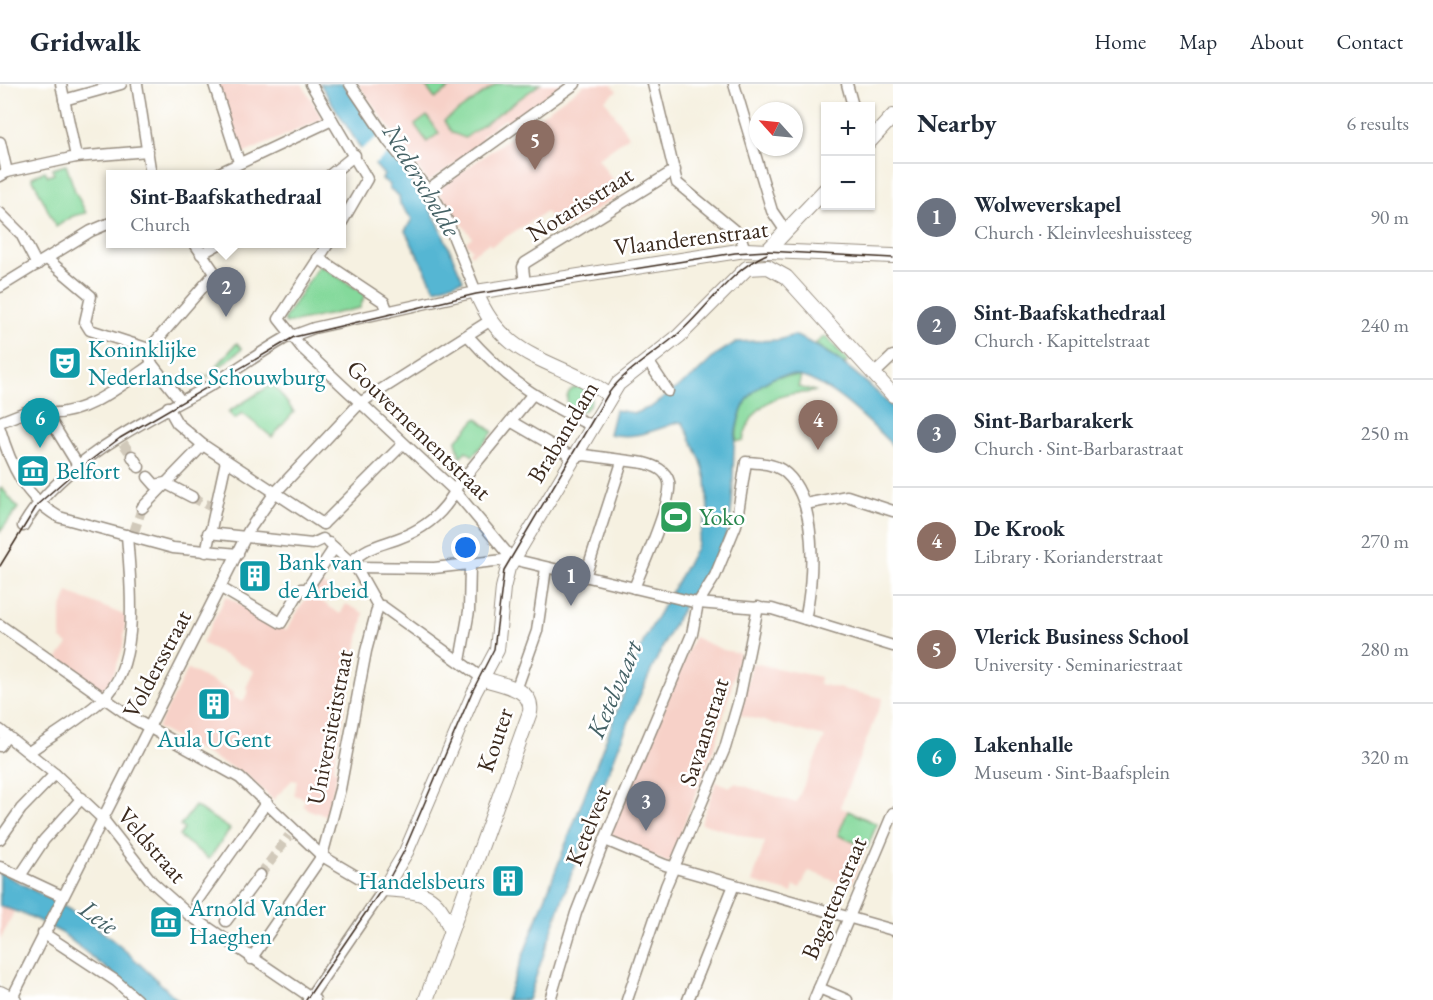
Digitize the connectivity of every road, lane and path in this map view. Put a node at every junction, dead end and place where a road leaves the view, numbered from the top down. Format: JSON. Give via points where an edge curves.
{"nodes":[{"id":1,"x":61,"y":84,"type":"edge"},
{"id":2,"x":121,"y":84,"type":"edge"},
{"id":3,"x":137,"y":84,"type":"edge"},
{"id":4,"x":214,"y":84,"type":"edge"},
{"id":5,"x":311,"y":84,"type":"edge"},
{"id":6,"x":350,"y":84,"type":"edge"},
{"id":7,"x":575,"y":84,"type":"edge"},
{"id":8,"x":667,"y":84,"type":"edge"},
{"id":9,"x":734,"y":84,"type":"edge"},
{"id":10,"x":847,"y":84,"type":"edge"},
{"id":11,"x":654,"y":86,"type":"edge"},
{"id":12,"x":64,"y":100,"type":"junction"},
{"id":13,"x":852,"y":102,"type":"edge"},
{"id":14,"x":893,"y":116,"type":"edge"},
{"id":15,"x":332,"y":120,"type":"junction"},
{"id":16,"x":875,"y":136,"type":"edge"},
{"id":17,"x":0,"y":142,"type":"edge"},
{"id":18,"x":148,"y":151,"type":"junction"},
{"id":19,"x":76,"y":157,"type":"junction"},
{"id":20,"x":360,"y":159,"type":"junction"},
{"id":21,"x":239,"y":162,"type":"junction"},
{"id":22,"x":150,"y":170,"type":"edge"},
{"id":23,"x":223,"y":170,"type":"edge"},
{"id":24,"x":338,"y":170,"type":"edge"},
{"id":25,"x":675,"y":170,"type":"junction"},
{"id":26,"x":3,"y":174,"type":"edge"},
{"id":27,"x":427,"y":190,"type":"junction"},
{"id":28,"x":821,"y":193,"type":"edge"},
{"id":29,"x":0,"y":213,"type":"edge"},
{"id":30,"x":346,"y":214,"type":"edge"},
{"id":31,"x":106,"y":225,"type":"edge"},
{"id":32,"x":785,"y":230,"type":"junction"},
{"id":33,"x":198,"y":248,"type":"edge"},
{"id":34,"x":211,"y":248,"type":"edge"},
{"id":35,"x":325,"y":248,"type":"edge"},
{"id":36,"x":769,"y":249,"type":"junction"},
{"id":37,"x":744,"y":250,"type":"junction"},
{"id":38,"x":201,"y":254,"type":"junction"},
{"id":39,"x":893,"y":256,"type":"edge"},
{"id":40,"x":318,"y":258,"type":"junction"},
{"id":41,"x":42,"y":262,"type":"junction"},
{"id":42,"x":525,"y":284,"type":"junction"},
{"id":43,"x":0,"y":287,"type":"edge"},
{"id":44,"x":495,"y":288,"type":"junction"},
{"id":45,"x":473,"y":292,"type":"junction"},
{"id":46,"x":388,"y":312,"type":"junction"},
{"id":47,"x":489,"y":318,"type":"junction"},
{"id":48,"x":293,"y":335,"type":"junction"},
{"id":49,"x":468,"y":336,"type":"junction"},
{"id":50,"x":149,"y":349,"type":"junction"},
{"id":51,"x":893,"y":356,"type":"edge"},
{"id":52,"x":648,"y":360,"type":"junction"},
{"id":53,"x":152,"y":364,"type":"junction"},
{"id":54,"x":874,"y":374,"type":"junction"},
{"id":55,"x":668,"y":391,"type":"dead end"},
{"id":56,"x":532,"y":395,"type":"junction"},
{"id":57,"x":609,"y":395,"type":"junction"},
{"id":58,"x":893,"y":395,"type":"edge"},
{"id":59,"x":181,"y":401,"type":"junction"},
{"id":60,"x":360,"y":403,"type":"junction"},
{"id":61,"x":168,"y":407,"type":"junction"},
{"id":62,"x":47,"y":412,"type":"junction"},
{"id":63,"x":0,"y":422,"type":"edge"},
{"id":64,"x":512,"y":422,"type":"junction"},
{"id":65,"x":592,"y":426,"type":"junction"},
{"id":66,"x":0,"y":429,"type":"edge"},
{"id":67,"x":403,"y":444,"type":"junction"},
{"id":68,"x":203,"y":445,"type":"junction"},
{"id":69,"x":132,"y":456,"type":"tunnel mouth"},
{"id":70,"x":574,"y":458,"type":"junction"},
{"id":71,"x":226,"y":461,"type":"junction"},
{"id":72,"x":622,"y":462,"type":"junction"},
{"id":73,"x":79,"y":467,"type":"junction"},
{"id":74,"x":139,"y":467,"type":"dead end"},
{"id":75,"x":148,"y":477,"type":"dead end"},
{"id":76,"x":165,"y":483,"type":"junction"},
{"id":77,"x":455,"y":491,"type":"junction"},
{"id":78,"x":274,"y":494,"type":"junction"},
{"id":79,"x":192,"y":497,"type":"tunnel mouth"},
{"id":80,"x":37,"y":502,"type":"junction"},
{"id":81,"x":805,"y":504,"type":"junction"},
{"id":82,"x":142,"y":508,"type":"tunnel mouth"},
{"id":83,"x":893,"y":511,"type":"edge"},
{"id":84,"x":323,"y":525,"type":"junction"},
{"id":85,"x":23,"y":526,"type":"dead end"},
{"id":86,"x":208,"y":533,"type":"junction"},
{"id":87,"x":247,"y":534,"type":"junction"},
{"id":88,"x":131,"y":535,"type":"junction"},
{"id":89,"x":323,"y":539,"type":"junction"},
{"id":90,"x":206,"y":552,"type":"junction"},
{"id":91,"x":331,"y":552,"type":"junction"},
{"id":92,"x":238,"y":554,"type":"junction"},
{"id":93,"x":512,"y":558,"type":"junction"},
{"id":94,"x":354,"y":564,"type":"junction"},
{"id":95,"x":470,"y":565,"type":"junction"},
{"id":96,"x":546,"y":568,"type":"junction"},
{"id":97,"x":585,"y":577,"type":"junction"},
{"id":98,"x":221,"y":588,"type":"junction"},
{"id":99,"x":634,"y":588,"type":"junction"},
{"id":100,"x":694,"y":602,"type":"junction"},
{"id":101,"x":378,"y":606,"type":"junction"},
{"id":102,"x":758,"y":607,"type":"junction"},
{"id":103,"x":805,"y":619,"type":"junction"},
{"id":104,"x":0,"y":624,"type":"edge"},
{"id":105,"x":893,"y":646,"type":"edge"},
{"id":106,"x":460,"y":661,"type":"junction"},
{"id":107,"x":482,"y":678,"type":"junction"},
{"id":108,"x":516,"y":690,"type":"junction"},
{"id":109,"x":104,"y":698,"type":"junction"},
{"id":110,"x":148,"y":728,"type":"junction"},
{"id":111,"x":4,"y":733,"type":"edge"},
{"id":112,"x":0,"y":746,"type":"edge"},
{"id":113,"x":29,"y":752,"type":"junction"},
{"id":114,"x":55,"y":774,"type":"junction"},
{"id":115,"x":82,"y":798,"type":"junction"},
{"id":116,"x":267,"y":802,"type":"junction"},
{"id":117,"x":893,"y":813,"type":"edge"},
{"id":118,"x":102,"y":818,"type":"junction"},
{"id":119,"x":0,"y":839,"type":"edge"},
{"id":120,"x":604,"y":840,"type":"junction"},
{"id":121,"x":322,"y":856,"type":"junction"},
{"id":122,"x":0,"y":867,"type":"edge"},
{"id":123,"x":675,"y":867,"type":"junction"},
{"id":124,"x":260,"y":875,"type":"tunnel mouth"},
{"id":125,"x":20,"y":876,"type":"junction"},
{"id":126,"x":735,"y":885,"type":"junction"},
{"id":127,"x":385,"y":889,"type":"junction"},
{"id":128,"x":60,"y":900,"type":"junction"},
{"id":129,"x":192,"y":909,"type":"junction"},
{"id":130,"x":849,"y":918,"type":"junction"},
{"id":131,"x":45,"y":929,"type":"junction"},
{"id":132,"x":220,"y":929,"type":"junction"},
{"id":133,"x":449,"y":930,"type":"junction"},
{"id":134,"x":893,"y":930,"type":"edge"},
{"id":135,"x":251,"y":959,"type":"junction"},
{"id":136,"x":819,"y":988,"type":"junction"},
{"id":137,"x":9,"y":998,"type":"edge"},
{"id":138,"x":311,"y":999,"type":"edge"},
{"id":139,"x":137,"y":1000,"type":"edge"},
{"id":140,"x":426,"y":1000,"type":"edge"},
{"id":141,"x":550,"y":1000,"type":"edge"},
{"id":142,"x":627,"y":1000,"type":"edge"},
{"id":143,"x":688,"y":1000,"type":"edge"},
{"id":144,"x":814,"y":1000,"type":"edge"},
{"id":145,"x":847,"y":1000,"type":"edge"}],
"edges":[{"from":1,"to":12,"type":"street"},
{"from":2,"to":12,"type":"street"},
{"from":3,"to":18,"type":"street"},
{"from":4,"to":21,"type":"street"},
{"from":5,"to":15,"type":"street"},
{"from":6,"to":27,"type":"street"},
{"from":7,"to":27,"type":"street"},
{"from":8,"to":11,"type":"street"},
{"from":9,"to":32,"type":"street","via":[[772,211]]},
{"from":10,"to":13,"type":"street"},
{"from":11,"to":25,"type":"street"},
{"from":12,"to":19,"type":"street"},
{"from":14,"to":16,"type":"street"},
{"from":15,"to":20,"type":"street"},
{"from":15,"to":21,"type":"street"},
{"from":17,"to":26,"type":"street"},
{"from":18,"to":19,"type":"street"},
{"from":18,"to":22,"type":"street"},
{"from":19,"to":26,"type":"street"},
{"from":20,"to":24,"type":"street"},
{"from":20,"to":30,"type":"street","via":[[367,178]]},
{"from":21,"to":23,"type":"street"},
{"from":25,"to":37,"type":"street","via":[[677,183],[740,235]]},
{"from":25,"to":42,"type":"street","name":"Notarisstraat","via":[[525,262]]},
{"from":27,"to":45,"type":"street","via":[[446,218]]},
{"from":28,"to":32,"type":"street"},
{"from":29,"to":41,"type":"street"},
{"from":31,"to":41,"type":"street"},
{"from":32,"to":36,"type":"street"},
{"from":33,"to":38,"type":"street"},
{"from":34,"to":38,"type":"street"},
{"from":35,"to":40,"type":"street"},
{"from":36,"to":37,"type":"street","name":"Vlaanderenstraat"},
{"from":36,"to":39,"type":"street","name":"Vlaanderenstraat"},
{"from":37,"to":42,"type":"street","name":"Vlaanderenstraat"},
{"from":38,"to":50,"type":"street","via":[[215,273]]},
{"from":40,"to":46,"type":"street","via":[[384,302]]},
{"from":40,"to":48,"type":"street","name":"Gouvernementstraat","via":[[279,319]]},
{"from":41,"to":43,"type":"street"},
{"from":41,"to":50,"type":"street","via":[[91,296],[85,322],[90,330]]},
{"from":42,"to":44,"type":"street","name":"Vlaanderenstraat"},
{"from":44,"to":45,"type":"street","name":"Vlaanderenstraat"},
{"from":44,"to":47,"type":"street","via":[[487,300]]},
{"from":45,"to":46,"type":"street"},
{"from":45,"to":47,"type":"street"},
{"from":46,"to":48,"type":"street"},
{"from":47,"to":49,"type":"street","name":"Voldersstraat"},
{"from":47,"to":57,"type":"street","via":[[522,351]]},
{"from":48,"to":59,"type":"street"},
{"from":48,"to":60,"type":"street","name":"Gouvernementstraat"},
{"from":49,"to":56,"type":"street","via":[[502,372]]},
{"from":49,"to":60,"type":"street","name":"Voldersstraat"},
{"from":50,"to":53,"type":"street"},
{"from":51,"to":54,"type":"street"},
{"from":52,"to":54,"type":"street","name":"Brabantdam","via":[[684,332],[747,268],[759,266],[786,277]]},
{"from":52,"to":55,"type":"street"},
{"from":52,"to":57,"type":"street","name":"Brabantdam"},
{"from":53,"to":59,"type":"street"},
{"from":53,"to":62,"type":"street","via":[[66,414]]},
{"from":54,"to":58,"type":"street"},
{"from":56,"to":64,"type":"street"},
{"from":56,"to":65,"type":"street"},
{"from":57,"to":65,"type":"street","name":"Brabantdam"},
{"from":59,"to":61,"type":"street"},
{"from":60,"to":67,"type":"street","name":"Gouvernementstraat"},
{"from":60,"to":78,"type":"street","name":"Voldersstraat"},
{"from":61,"to":68,"type":"street","via":[[177,423]]},
{"from":61,"to":73,"type":"street"},
{"from":62,"to":63,"type":"street","via":[[33,409]]},
{"from":62,"to":73,"type":"street"},
{"from":64,"to":70,"type":"street"},
{"from":64,"to":77,"type":"street"},
{"from":65,"to":70,"type":"street","name":"Brabantdam"},
{"from":66,"to":80,"type":"street","via":[[14,468]]},
{"from":67,"to":77,"type":"street","name":"Gouvernementstraat"},
{"from":67,"to":84,"type":"street"},
{"from":68,"to":71,"type":"street"},
{"from":68,"to":76,"type":"street"},
{"from":69,"to":74,"type":"street"},
{"from":70,"to":72,"type":"street"},
{"from":70,"to":93,"type":"street","name":"Brabantdam"},
{"from":71,"to":78,"type":"street"},
{"from":71,"to":86,"type":"street"},
{"from":72,"to":97,"type":"street"},
{"from":72,"to":99,"type":"street","via":[[659,468],[670,490]]},
{"from":73,"to":80,"type":"street"},
{"from":75,"to":76,"type":"street","via":[[155,484]]},
{"from":76,"to":79,"type":"street"},
{"from":76,"to":82,"type":"street"},
{"from":77,"to":93,"type":"street","name":"Gouvernementstraat"},
{"from":77,"to":94,"type":"street","via":[[452,500],[426,524],[399,539],[365,549]]},
{"from":78,"to":84,"type":"street"},
{"from":78,"to":87,"type":"street","name":"Voldersstraat"},
{"from":80,"to":85,"type":"street"},
{"from":80,"to":88,"type":"street","via":[[59,517]]},
{"from":81,"to":83,"type":"street","via":[[847,496]]},
{"from":81,"to":100,"type":"street","via":[[783,471],[746,462],[733,536],[715,576]]},
{"from":81,"to":103,"type":"street","via":[[812,580]]},
{"from":84,"to":89,"type":"street"},
{"from":86,"to":87,"type":"street"},
{"from":86,"to":90,"type":"street"},
{"from":87,"to":89,"type":"street","via":[[312,544]]},
{"from":87,"to":92,"type":"street","name":"Voldersstraat"},
{"from":88,"to":90,"type":"street","via":[[173,548]]},
{"from":88,"to":109,"type":"street","via":[[128,639],[117,678]]},
{"from":89,"to":91,"type":"street"},
{"from":90,"to":92,"type":"street"},
{"from":91,"to":94,"type":"street"},
{"from":91,"to":98,"type":"street","via":[[280,623]]},
{"from":92,"to":98,"type":"street","name":"Voldersstraat"},
{"from":93,"to":95,"type":"street"},
{"from":93,"to":96,"type":"street"},
{"from":93,"to":107,"type":"street","name":"Brabantdam","via":[[504,580],[499,641]]},
{"from":94,"to":95,"type":"street","via":[[372,568]]},
{"from":94,"to":101,"type":"street"},
{"from":95,"to":106,"type":"street","via":[[469,611]]},
{"from":96,"to":97,"type":"street"},
{"from":96,"to":108,"type":"street","via":[[537,631]]},
{"from":97,"to":99,"type":"street"},
{"from":98,"to":110,"type":"street","name":"Voldersstraat"},
{"from":99,"to":100,"type":"street"},
{"from":100,"to":102,"type":"street"},
{"from":100,"to":120,"type":"street","name":"Ketelvest","via":[[692,634]]},
{"from":101,"to":106,"type":"street"},
{"from":101,"to":121,"type":"street","name":"Universiteitstraat"},
{"from":102,"to":103,"type":"street"},
{"from":102,"to":123,"type":"street","name":"Savaanstraat","via":[[734,721]]},
{"from":103,"to":105,"type":"street"},
{"from":104,"to":109,"type":"street"},
{"from":106,"to":107,"type":"street"},
{"from":107,"to":108,"type":"street","name":"Kouter"},
{"from":107,"to":127,"type":"street","name":"Kouter","via":[[406,852]]},
{"from":108,"to":133,"type":"street","name":"Kouter","via":[[528,696],[530,712]]},
{"from":109,"to":110,"type":"street"},
{"from":109,"to":113,"type":"street"},
{"from":110,"to":116,"type":"street","via":[[240,777]]},
{"from":110,"to":118,"type":"street","name":"Voldersstraat"},
{"from":111,"to":112,"type":"street"},
{"from":111,"to":113,"type":"street","name":"Veldstraat"},
{"from":113,"to":114,"type":"street","name":"Veldstraat"},
{"from":114,"to":115,"type":"street","name":"Veldstraat"},
{"from":114,"to":119,"type":"street","via":[[21,809]]},
{"from":115,"to":118,"type":"street","name":"Veldstraat"},
{"from":115,"to":125,"type":"street","via":[[44,840]]},
{"from":116,"to":121,"type":"street","via":[[292,832]]},
{"from":116,"to":129,"type":"street"},
{"from":117,"to":130,"type":"street","name":"Bagattenstraat"},
{"from":118,"to":128,"type":"street","name":"Voldersstraat"},
{"from":118,"to":129,"type":"street","name":"Veldstraat","via":[[152,882]]},
{"from":120,"to":123,"type":"street"},
{"from":120,"to":141,"type":"street","name":"Ketelvest","via":[[576,913]]},
{"from":121,"to":127,"type":"street"},
{"from":121,"to":135,"type":"street","name":"Universiteitstraat"},
{"from":122,"to":125,"type":"street"},
{"from":123,"to":126,"type":"street"},
{"from":123,"to":142,"type":"street","name":"Savaanstraat"},
{"from":124,"to":132,"type":"street"},
{"from":125,"to":128,"type":"street"},
{"from":126,"to":130,"type":"street"},
{"from":126,"to":143,"type":"street"},
{"from":127,"to":133,"type":"street","via":[[419,893],[434,900],[443,910]]},
{"from":127,"to":138,"type":"street"},
{"from":128,"to":131,"type":"street","name":"Voldersstraat"},
{"from":129,"to":132,"type":"street","name":"Veldstraat"},
{"from":130,"to":134,"type":"street"},
{"from":130,"to":136,"type":"street","name":"Bagattenstraat"},
{"from":131,"to":137,"type":"street","name":"Voldersstraat"},
{"from":131,"to":139,"type":"street"},
{"from":132,"to":135,"type":"street","name":"Veldstraat"},
{"from":133,"to":140,"type":"street"},
{"from":135,"to":138,"type":"street","name":"Veldstraat"},
{"from":136,"to":144,"type":"street","name":"Bagattenstraat"},
{"from":136,"to":145,"type":"street"}]}
